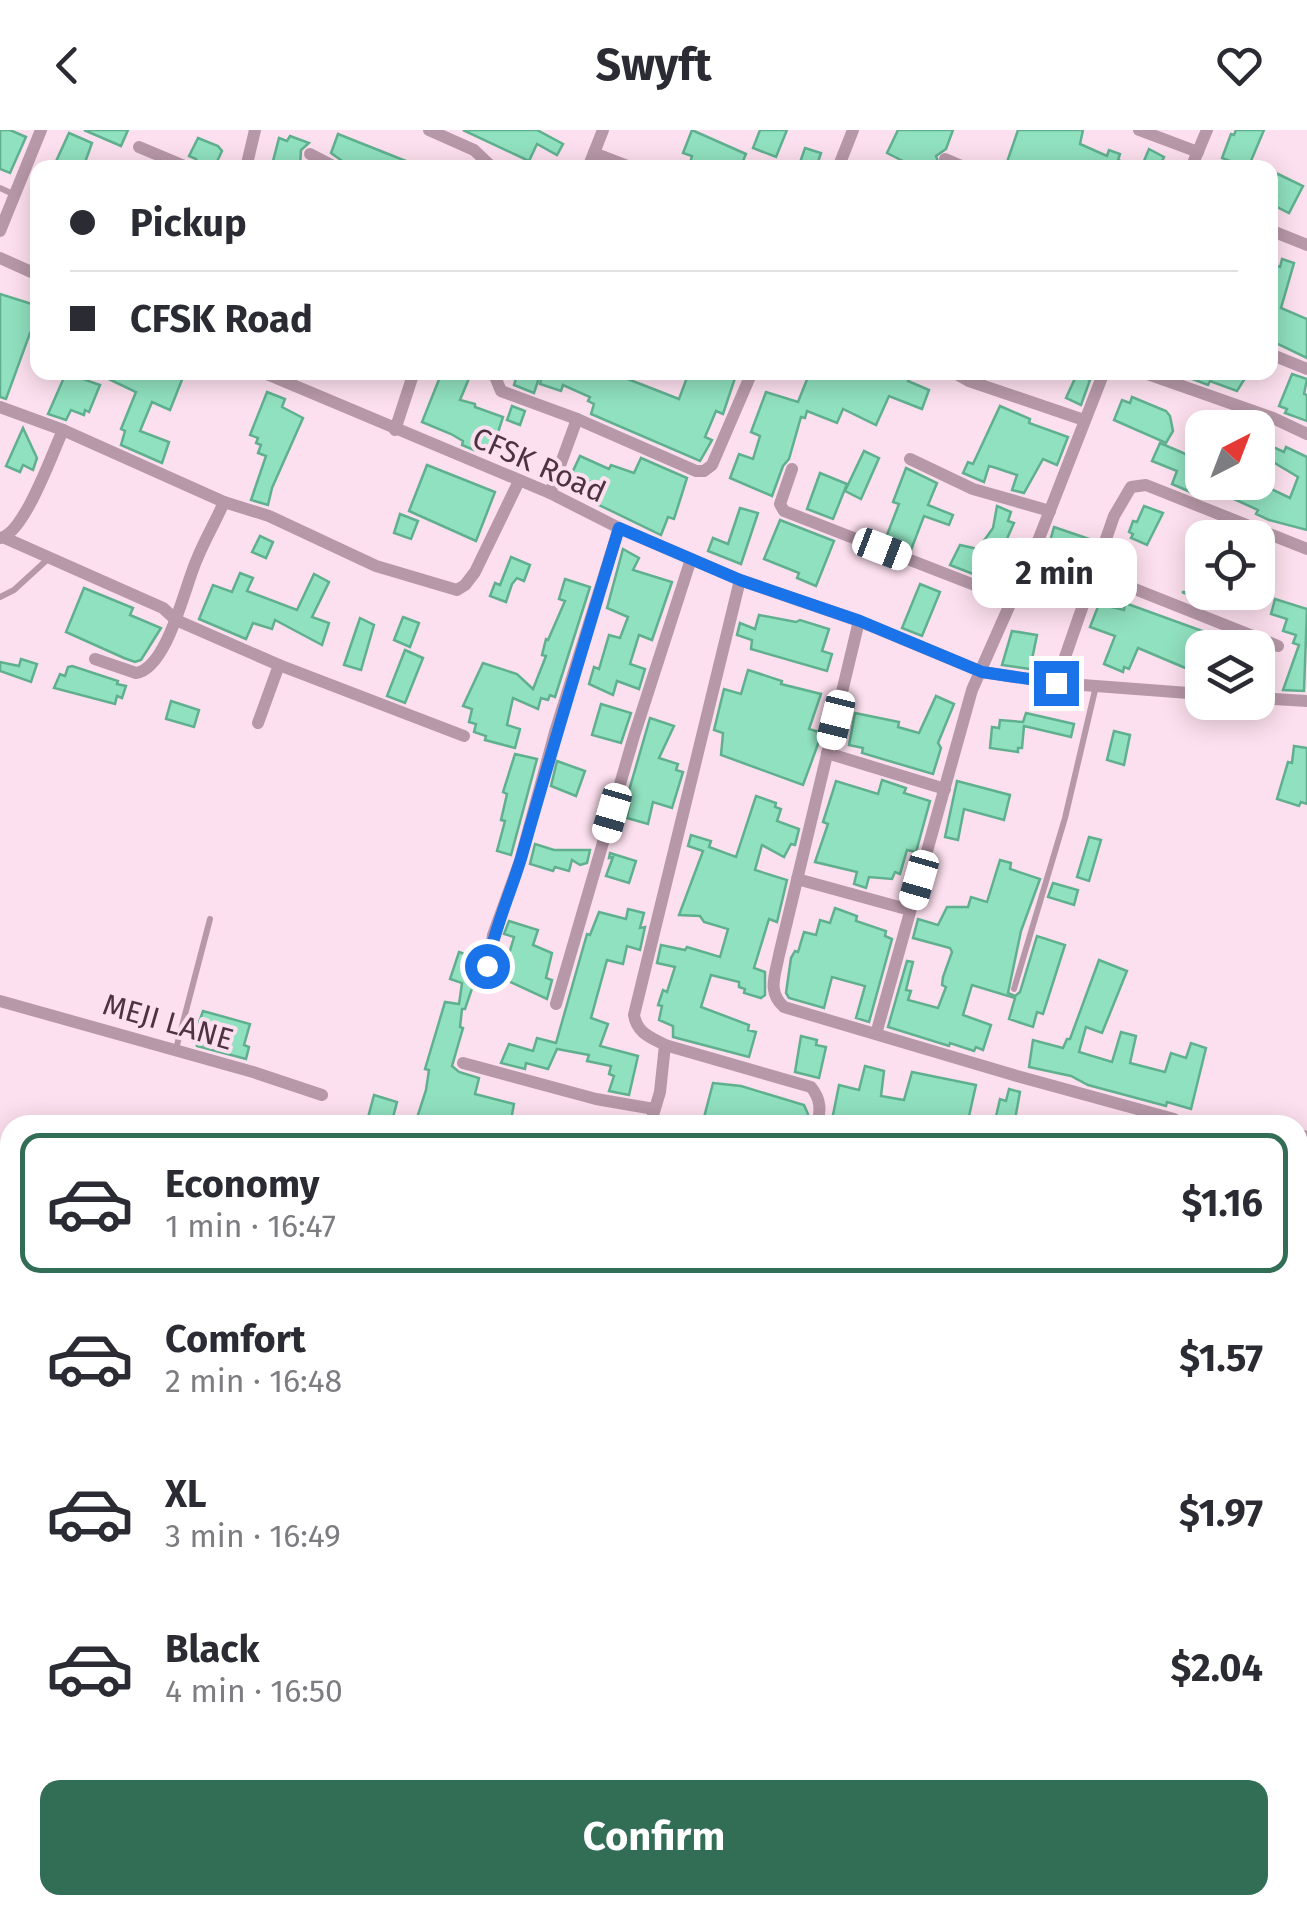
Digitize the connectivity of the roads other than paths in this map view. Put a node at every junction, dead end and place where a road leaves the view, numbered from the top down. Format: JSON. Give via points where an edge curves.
{"nodes":[{"id":1,"x":42,"y":130,"type":"edge"},
{"id":2,"x":254,"y":130,"type":"edge"},
{"id":3,"x":429,"y":130,"type":"edge"},
{"id":4,"x":604,"y":130,"type":"edge"},
{"id":5,"x":853,"y":130,"type":"edge"},
{"id":6,"x":1138,"y":130,"type":"edge"},
{"id":7,"x":1207,"y":130,"type":"edge"},
{"id":8,"x":139,"y":147,"type":"dead end"},
{"id":9,"x":1198,"y":152,"type":"junction"},
{"id":10,"x":594,"y":153,"type":"junction"},
{"id":11,"x":310,"y":154,"type":"dead end"},
{"id":12,"x":170,"y":160,"type":"edge"},
{"id":13,"x":248,"y":160,"type":"edge"},
{"id":14,"x":322,"y":160,"type":"edge"},
{"id":15,"x":485,"y":160,"type":"edge"},
{"id":16,"x":591,"y":160,"type":"edge"},
{"id":17,"x":612,"y":160,"type":"edge"},
{"id":18,"x":841,"y":160,"type":"edge"},
{"id":19,"x":1194,"y":160,"type":"edge"},
{"id":20,"x":0,"y":188,"type":"edge"},
{"id":21,"x":14,"y":194,"type":"junction"},
{"id":22,"x":0,"y":230,"type":"edge"},
{"id":23,"x":1278,"y":233,"type":"edge"},
{"id":24,"x":1307,"y":245,"type":"edge"},
{"id":25,"x":0,"y":258,"type":"edge"},
{"id":26,"x":30,"y":271,"type":"edge"},
{"id":27,"x":1278,"y":357,"type":"edge"},
{"id":28,"x":1307,"y":369,"type":"edge"},
{"id":29,"x":280,"y":380,"type":"edge"},
{"id":30,"x":410,"y":380,"type":"edge"},
{"id":31,"x":496,"y":380,"type":"edge"},
{"id":32,"x":749,"y":380,"type":"edge"},
{"id":33,"x":967,"y":380,"type":"edge"},
{"id":34,"x":1101,"y":380,"type":"edge"},
{"id":35,"x":1165,"y":380,"type":"edge"},
{"id":36,"x":0,"y":407,"type":"edge"},
{"id":37,"x":577,"y":420,"type":"junction"},
{"id":38,"x":1084,"y":420,"type":"junction"},
{"id":39,"x":63,"y":430,"type":"junction"},
{"id":40,"x":395,"y":430,"type":"junction"},
{"id":41,"x":1307,"y":434,"type":"edge"},
{"id":42,"x":910,"y":458,"type":"dead end"},
{"id":43,"x":792,"y":469,"type":"dead end"},
{"id":44,"x":519,"y":482,"type":"junction"},
{"id":45,"x":550,"y":493,"type":"junction"},
{"id":46,"x":224,"y":502,"type":"junction"},
{"id":47,"x":1050,"y":512,"type":"junction"},
{"id":48,"x":619,"y":528,"type":"junction"},
{"id":49,"x":2,"y":538,"type":"edge"},
{"id":50,"x":1307,"y":550,"type":"edge"},
{"id":51,"x":49,"y":558,"type":"junction"},
{"id":52,"x":691,"y":559,"type":"junction"},
{"id":53,"x":1092,"y":572,"type":"junction"},
{"id":54,"x":740,"y":580,"type":"junction"},
{"id":55,"x":0,"y":596,"type":"edge"},
{"id":56,"x":1013,"y":600,"type":"junction"},
{"id":57,"x":176,"y":620,"type":"junction"},
{"id":58,"x":860,"y":621,"type":"junction"},
{"id":59,"x":1278,"y":646,"type":"dead end"},
{"id":60,"x":95,"y":659,"type":"dead end"},
{"id":61,"x":279,"y":666,"type":"junction"},
{"id":62,"x":982,"y":672,"type":"junction"},
{"id":63,"x":1056,"y":683,"type":"junction"},
{"id":64,"x":1096,"y":685,"type":"junction"},
{"id":65,"x":1185,"y":693,"type":"edge"},
{"id":66,"x":1275,"y":699,"type":"edge"},
{"id":67,"x":1307,"y":701,"type":"edge"},
{"id":68,"x":258,"y":723,"type":"dead end"},
{"id":69,"x":464,"y":736,"type":"dead end"},
{"id":70,"x":828,"y":753,"type":"junction"},
{"id":71,"x":945,"y":789,"type":"junction"},
{"id":72,"x":797,"y":880,"type":"junction"},
{"id":73,"x":910,"y":910,"type":"junction"},
{"id":74,"x":210,"y":918,"type":"dead end"},
{"id":75,"x":484,"y":987,"type":"dead end"},
{"id":76,"x":1014,"y":989,"type":"dead end"},
{"id":77,"x":0,"y":1001,"type":"edge"},
{"id":78,"x":556,"y":1004,"type":"dead end"},
{"id":79,"x":876,"y":1034,"type":"junction"},
{"id":80,"x":665,"y":1045,"type":"junction"},
{"id":81,"x":176,"y":1050,"type":"junction"},
{"id":82,"x":463,"y":1063,"type":"dead end"},
{"id":83,"x":322,"y":1095,"type":"dead end"},
{"id":84,"x":654,"y":1109,"type":"junction"},
{"id":85,"x":652,"y":1115,"type":"edge"},
{"id":86,"x":819,"y":1115,"type":"edge"},
{"id":87,"x":1160,"y":1115,"type":"edge"}],
"edges":[{"from":1,"to":21,"type":"street"},
{"from":2,"to":13,"type":"street"},
{"from":3,"to":15,"type":"street"},
{"from":4,"to":10,"type":"street"},
{"from":5,"to":18,"type":"street"},
{"from":6,"to":9,"type":"street"},
{"from":7,"to":9,"type":"street"},
{"from":8,"to":12,"type":"street"},
{"from":9,"to":19,"type":"street"},
{"from":10,"to":16,"type":"street"},
{"from":10,"to":17,"type":"street"},
{"from":11,"to":14,"type":"street"},
{"from":20,"to":21,"type":"lane"},
{"from":21,"to":22,"type":"street"},
{"from":23,"to":24,"type":"street"},
{"from":25,"to":26,"type":"street"},
{"from":27,"to":28,"type":"street"},
{"from":29,"to":40,"type":"street","name":"CFSK Road"},
{"from":30,"to":40,"type":"street"},
{"from":31,"to":37,"type":"street","via":[[501,391]]},
{"from":32,"to":37,"type":"street","via":[[704,471]]},
{"from":33,"to":38,"type":"street"},
{"from":34,"to":38,"type":"street"},
{"from":35,"to":41,"type":"street"},
{"from":36,"to":39,"type":"street"},
{"from":37,"to":45,"type":"street"},
{"from":38,"to":47,"type":"street"},
{"from":39,"to":46,"type":"street"},
{"from":39,"to":49,"type":"street","via":[[26,511]]},
{"from":40,"to":44,"type":"street","name":"CFSK Road"},
{"from":42,"to":47,"type":"street","via":[[973,489]]},
{"from":43,"to":56,"type":"street","via":[[780,504],[784,511]]},
{"from":44,"to":45,"type":"street","name":"CFSK Road"},
{"from":44,"to":46,"type":"street","via":[[475,572],[456,590],[376,566]]},
{"from":45,"to":48,"type":"street","name":"CFSK Road"},
{"from":46,"to":57,"type":"street"},
{"from":47,"to":56,"type":"street"},
{"from":48,"to":52,"type":"street","name":"CFSK Road"},
{"from":48,"to":75,"type":"street","via":[[494,935]]},
{"from":49,"to":51,"type":"street"},
{"from":50,"to":53,"type":"street","via":[[1138,484],[1126,492]]},
{"from":51,"to":55,"type":"lane"},
{"from":51,"to":57,"type":"street","via":[[163,608]]},
{"from":52,"to":54,"type":"street","name":"CFSK Road"},
{"from":52,"to":78,"type":"street"},
{"from":53,"to":59,"type":"street"},
{"from":53,"to":63,"type":"street"},
{"from":54,"to":58,"type":"street","name":"CFSK Road"},
{"from":54,"to":80,"type":"street","via":[[635,1002],[636,1026]]},
{"from":56,"to":62,"type":"street"},
{"from":57,"to":60,"type":"street","via":[[145,671]]},
{"from":57,"to":61,"type":"street"},
{"from":58,"to":62,"type":"street","name":"CFSK Road"},
{"from":58,"to":70,"type":"street"},
{"from":61,"to":68,"type":"street"},
{"from":61,"to":69,"type":"street"},
{"from":62,"to":63,"type":"street","name":"CFSK Road"},
{"from":62,"to":71,"type":"street"},
{"from":63,"to":64,"type":"street","name":"CFSK Road"},
{"from":64,"to":65,"type":"street","name":"CFSK Road"},
{"from":64,"to":76,"type":"lane"},
{"from":66,"to":67,"type":"street"},
{"from":70,"to":71,"type":"street"},
{"from":70,"to":72,"type":"street"},
{"from":71,"to":73,"type":"street"},
{"from":72,"to":73,"type":"street"},
{"from":72,"to":79,"type":"street","via":[[772,989],[776,1000]]},
{"from":73,"to":79,"type":"street"},
{"from":74,"to":81,"type":"lane"},
{"from":77,"to":81,"type":"street","name":"MEJI LANE"},
{"from":79,"to":87,"type":"street"},
{"from":80,"to":84,"type":"street"},
{"from":80,"to":86,"type":"street","via":[[803,1083],[818,1095]]},
{"from":81,"to":83,"type":"street","name":"MEJI LANE"},
{"from":82,"to":84,"type":"street"},
{"from":84,"to":85,"type":"street"}]}
